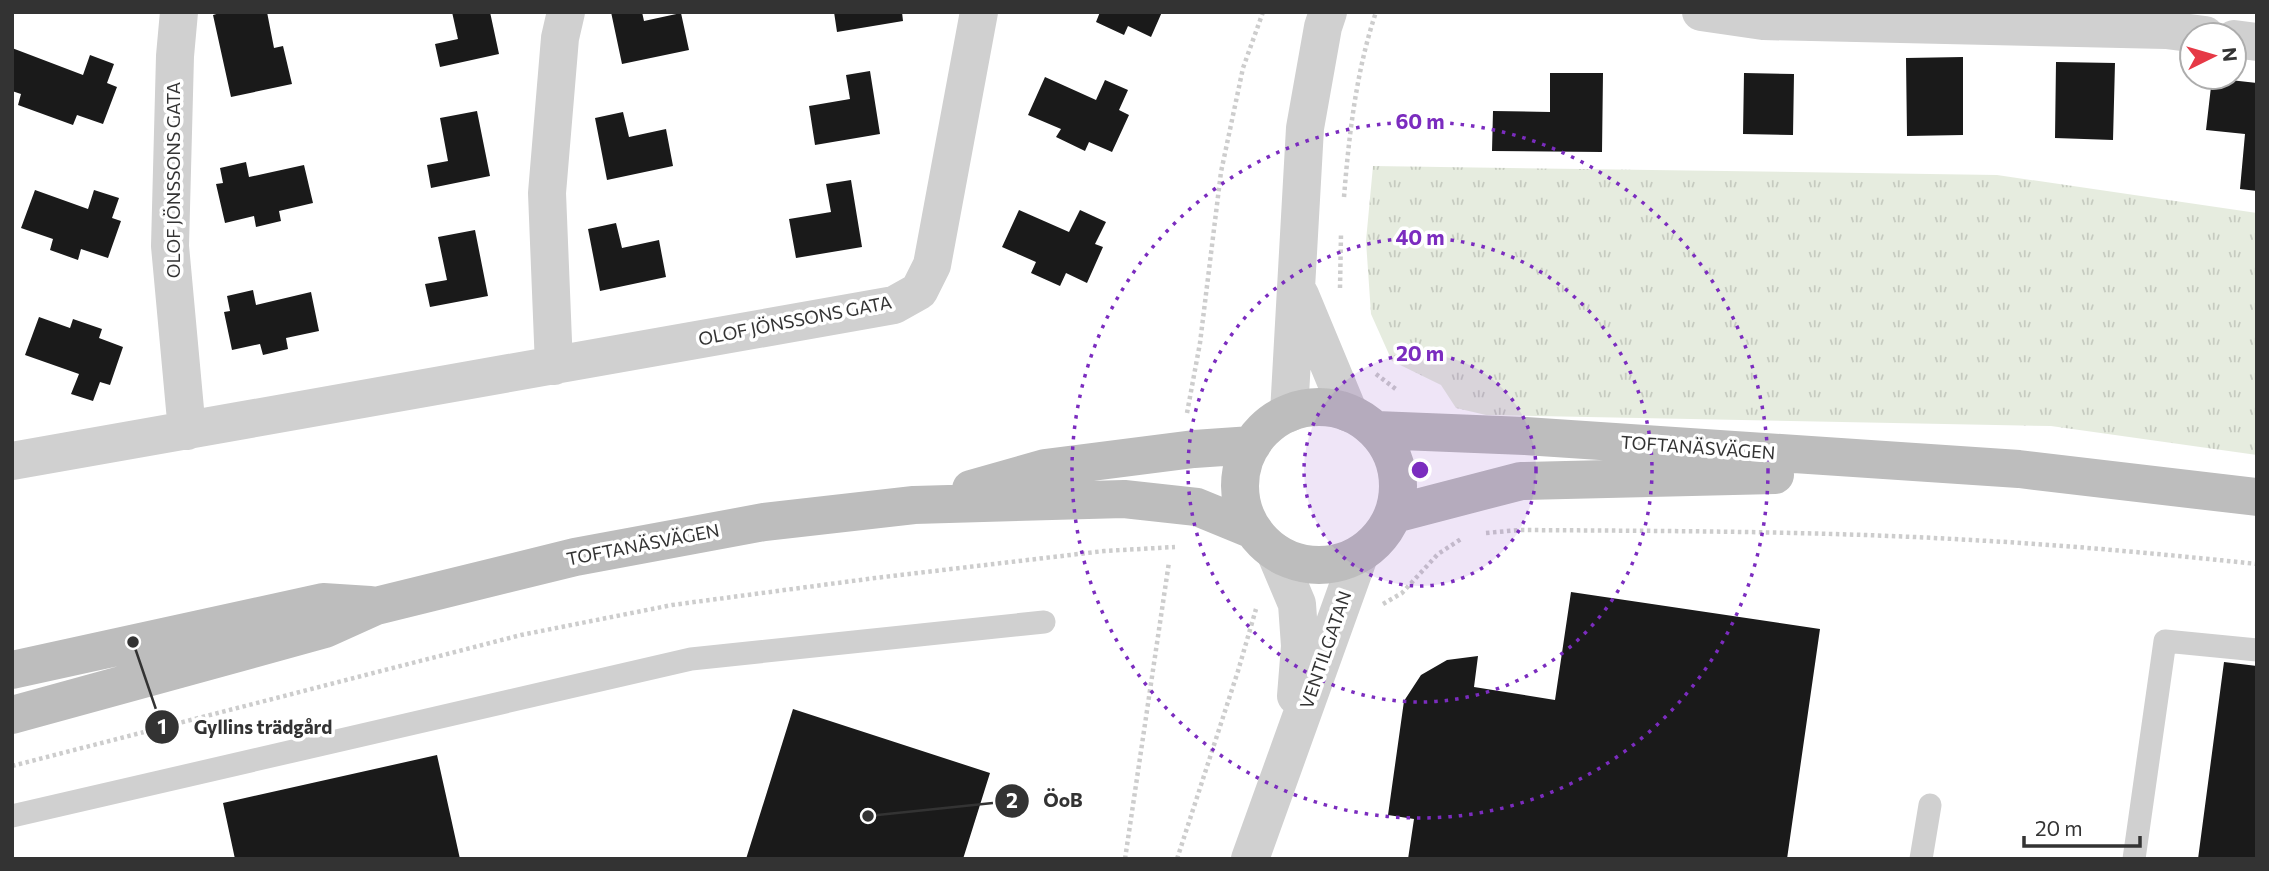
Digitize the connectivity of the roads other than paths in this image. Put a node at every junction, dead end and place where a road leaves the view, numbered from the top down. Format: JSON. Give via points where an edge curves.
{"nodes":[{"id":1,"x":180,"y":12,"type":"edge"},
{"id":2,"x":566,"y":12,"type":"edge"},
{"id":3,"x":979,"y":12,"type":"edge"},
{"id":4,"x":1328,"y":12,"type":"edge"},
{"id":5,"x":1701,"y":12,"type":"edge"},
{"id":6,"x":2178,"y":32,"type":"edge"},
{"id":7,"x":1296,"y":285,"type":"junction"},
{"id":8,"x":554,"y":366,"type":"junction"},
{"id":9,"x":1289,"y":413,"type":"junction"},
{"id":10,"x":1363,"y":421,"type":"junction"},
{"id":11,"x":187,"y":431,"type":"junction"},
{"id":12,"x":1252,"y":445,"type":"junction"},
{"id":13,"x":12,"y":461,"type":"edge"},
{"id":14,"x":2019,"y":469,"type":"junction"},
{"id":15,"x":2257,"y":497,"type":"edge"},
{"id":16,"x":914,"y":505,"type":"junction"},
{"id":17,"x":1394,"y":514,"type":"junction"},
{"id":18,"x":1264,"y":541,"type":"junction"},
{"id":19,"x":1359,"y":556,"type":"junction"},
{"id":20,"x":376,"y":606,"type":"junction"},
{"id":21,"x":1044,"y":622,"type":"dead end"},
{"id":22,"x":2257,"y":650,"type":"edge"},
{"id":23,"x":12,"y":670,"type":"edge"},
{"id":24,"x":12,"y":715,"type":"edge"},
{"id":25,"x":1293,"y":743,"type":"junction"},
{"id":26,"x":1930,"y":805,"type":"dead end"},
{"id":27,"x":12,"y":816,"type":"edge"},
{"id":28,"x":1250,"y":859,"type":"edge"},
{"id":29,"x":1922,"y":859,"type":"edge"},
{"id":30,"x":2134,"y":859,"type":"edge"}],
"edges":[{"from":1,"to":11,"type":"street","name":"OLOF JÖNSSONS GATA","via":[[170,246]]},
{"from":2,"to":8,"type":"street","via":[[547,192]]},
{"from":3,"to":8,"type":"street","name":"OLOF JÖNSSONS GATA","via":[[932,265],[919,291],[894,304]]},
{"from":4,"to":7,"type":"street","via":[[1305,128]]},
{"from":5,"to":6,"type":"street","via":[[1763,21]]},
{"from":7,"to":9,"type":"street"},
{"from":7,"to":10,"type":"street"},
{"from":8,"to":11,"type":"street","name":"OLOF JÖNSSONS GATA"},
{"from":9,"to":10,"type":"street","name":"TOFTANÄSVÄGEN","via":[[1318,407]]},
{"from":9,"to":12,"type":"street","name":"TOFTANÄSVÄGEN","via":[[1268,425]]},
{"from":10,"to":14,"type":"street","name":"TOFTANÄSVÄGEN"},
{"from":10,"to":17,"type":"street","via":[[1390,450],[1399,480]]},
{"from":11,"to":13,"type":"street","name":"OLOF JÖNSSONS GATA"},
{"from":12,"to":16,"type":"street","name":"TOFTANÄSVÄGEN","via":[[1045,468]]},
{"from":12,"to":18,"type":"street","name":"TOFTANÄSVÄGEN","via":[[1240,478],[1242,505]]},
{"from":14,"to":15,"type":"street","name":"TOFTANÄSVÄGEN"},
{"from":14,"to":17,"type":"street","name":"TOFTANÄSVÄGEN","via":[[1521,481]]},
{"from":16,"to":18,"type":"street","name":"TOFTANÄSVÄGEN","via":[[1124,499],[1197,507]]},
{"from":16,"to":20,"type":"street","name":"TOFTANÄSVÄGEN","via":[[764,522],[602,552]]},
{"from":17,"to":19,"type":"street","via":[[1379,539]]},
{"from":18,"to":19,"type":"street","name":"TOFTANÄSVÄGEN","via":[[1303,564],[1331,565]]},
{"from":18,"to":25,"type":"street","name":"VENTILGATAN","via":[[1297,604],[1300,646]]},
{"from":19,"to":25,"type":"street","name":"VENTILGATAN"},
{"from":20,"to":23,"type":"street","name":"TOFTANÄSVÄGEN","via":[[323,602]]},
{"from":20,"to":24,"type":"street","name":"TOFTANÄSVÄGEN","via":[[325,629]]},
{"from":21,"to":27,"type":"lane","via":[[691,659]]},
{"from":22,"to":30,"type":"lane","via":[[2165,641]]},
{"from":25,"to":28,"type":"street","name":"VENTILGATAN"},
{"from":26,"to":29,"type":"lane"}]}
